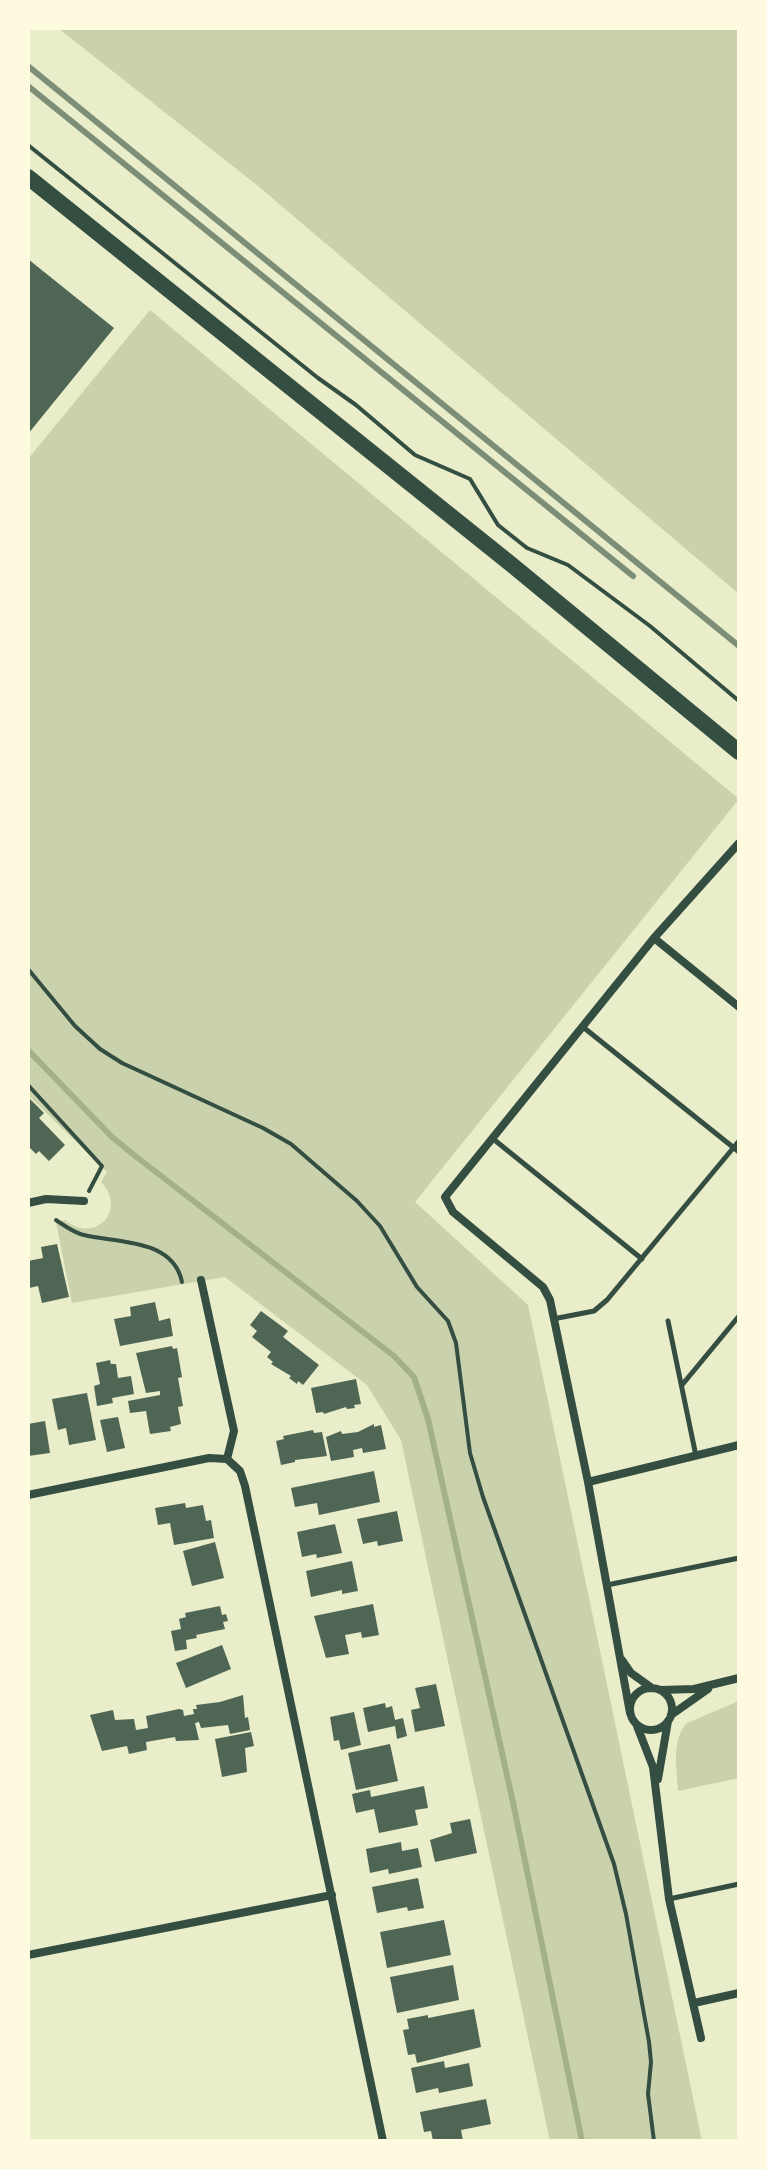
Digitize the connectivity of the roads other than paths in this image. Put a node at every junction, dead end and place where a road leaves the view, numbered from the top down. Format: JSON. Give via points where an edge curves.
{"nodes":[{"id":1,"x":28,"y":177,"type":"edge"},
{"id":2,"x":739,"y":752,"type":"edge"},
{"id":3,"x":739,"y":843,"type":"edge"},
{"id":4,"x":654,"y":938,"type":"junction"},
{"id":5,"x":739,"y":1007,"type":"edge"},
{"id":6,"x":583,"y":1027,"type":"junction"},
{"id":7,"x":492,"y":1138,"type":"junction"},
{"id":8,"x":739,"y":1141,"type":"edge"},
{"id":9,"x":736,"y":1150,"type":"edge"},
{"id":10,"x":84,"y":1201,"type":"road end"},
{"id":11,"x":28,"y":1203,"type":"edge"},
{"id":12,"x":642,"y":1259,"type":"junction"},
{"id":13,"x":201,"y":1280,"type":"dead end"},
{"id":14,"x":739,"y":1316,"type":"edge"},
{"id":15,"x":553,"y":1319,"type":"junction"},
{"id":16,"x":668,"y":1321,"type":"dead end"},
{"id":17,"x":682,"y":1385,"type":"junction"},
{"id":18,"x":739,"y":1445,"type":"edge"},
{"id":19,"x":697,"y":1457,"type":"junction"},
{"id":20,"x":227,"y":1459,"type":"junction"},
{"id":21,"x":588,"y":1482,"type":"junction"},
{"id":22,"x":28,"y":1495,"type":"edge"},
{"id":23,"x":739,"y":1558,"type":"edge"},
{"id":24,"x":606,"y":1586,"type":"junction"},
{"id":25,"x":619,"y":1656,"type":"junction"},
{"id":26,"x":739,"y":1678,"type":"edge"},
{"id":27,"x":723,"y":1682,"type":"junction"},
{"id":28,"x":655,"y":1689,"type":"junction"},
{"id":29,"x":630,"y":1713,"type":"junction"},
{"id":30,"x":670,"y":1718,"type":"junction"},
{"id":31,"x":637,"y":1726,"type":"junction"},
{"id":32,"x":657,"y":1795,"type":"junction"},
{"id":33,"x":739,"y":1884,"type":"edge"},
{"id":34,"x":332,"y":1895,"type":"junction"},
{"id":35,"x":669,"y":1899,"type":"junction"},
{"id":36,"x":28,"y":1955,"type":"edge"},
{"id":37,"x":739,"y":1993,"type":"edge"},
{"id":38,"x":694,"y":2003,"type":"junction"},
{"id":39,"x":701,"y":2038,"type":"dead end"},
{"id":40,"x":383,"y":2141,"type":"edge"}],
"edges":[{"from":1,"to":2,"type":"main road"},
{"from":3,"to":4,"type":"street"},
{"from":4,"to":5,"type":"street"},
{"from":4,"to":6,"type":"street"},
{"from":6,"to":7,"type":"street"},
{"from":6,"to":9,"type":"lane"},
{"from":7,"to":12,"type":"lane"},
{"from":7,"to":15,"type":"street","via":[[445,1197],[453,1212],[543,1287]]},
{"from":8,"to":9,"type":"lane"},
{"from":9,"to":12,"type":"lane"},
{"from":10,"to":11,"type":"street"},
{"from":12,"to":15,"type":"lane","via":[[594,1311]]},
{"from":13,"to":20,"type":"street","via":[[234,1431]]},
{"from":14,"to":17,"type":"lane"},
{"from":15,"to":21,"type":"street"},
{"from":16,"to":17,"type":"lane"},
{"from":17,"to":19,"type":"lane"},
{"from":18,"to":19,"type":"street"},
{"from":19,"to":21,"type":"street"},
{"from":20,"to":22,"type":"street","via":[[209,1458]]},
{"from":20,"to":34,"type":"street","via":[[240,1471],[245,1486]]},
{"from":21,"to":24,"type":"street"},
{"from":23,"to":24,"type":"lane"},
{"from":24,"to":25,"type":"street"},
{"from":25,"to":28,"type":"street","via":[[631,1673]]},
{"from":25,"to":29,"type":"street"},
{"from":26,"to":27,"type":"street"},
{"from":27,"to":28,"type":"street"},
{"from":27,"to":30,"type":"street"},
{"from":28,"to":29,"type":"street","via":[[637,1694]]},
{"from":28,"to":30,"type":"street","via":[[668,1697]]},
{"from":29,"to":31,"type":"street"},
{"from":30,"to":31,"type":"street","via":[[658,1729]]},
{"from":30,"to":32,"type":"street"},
{"from":31,"to":32,"type":"street","via":[[648,1748]]},
{"from":32,"to":35,"type":"street"},
{"from":33,"to":35,"type":"lane"},
{"from":34,"to":36,"type":"street"},
{"from":34,"to":40,"type":"street"},
{"from":35,"to":38,"type":"street"},
{"from":37,"to":38,"type":"street"},
{"from":38,"to":39,"type":"street"}]}
